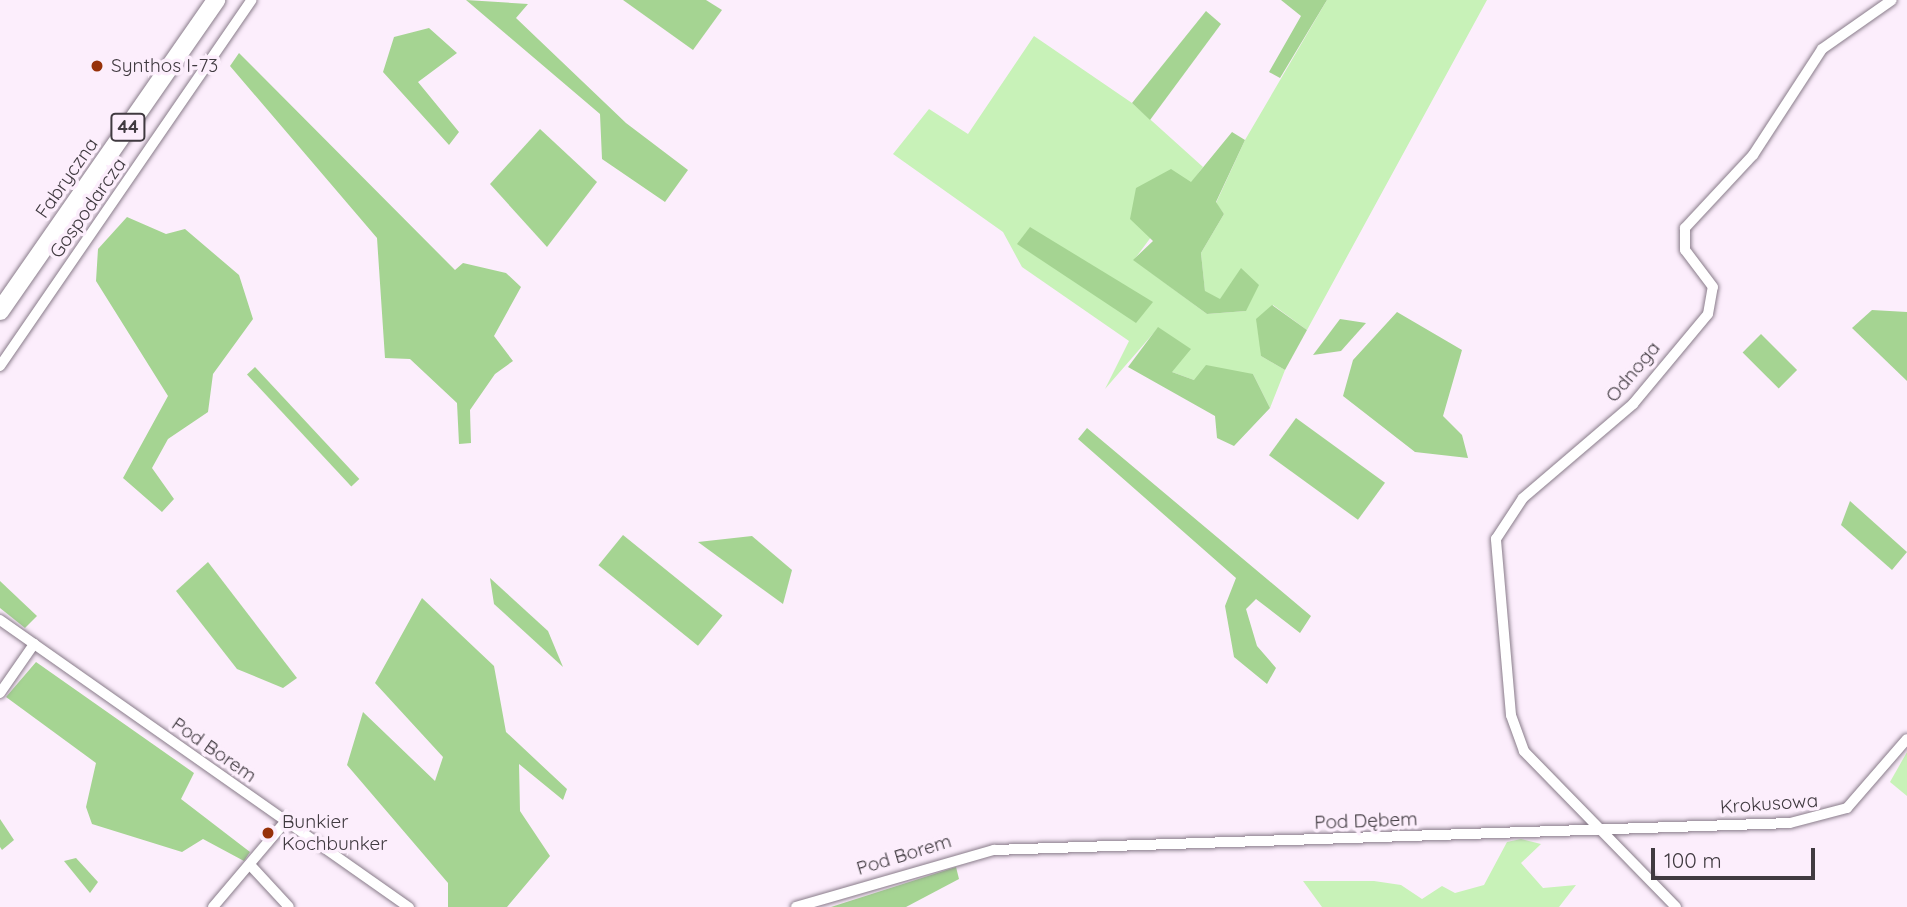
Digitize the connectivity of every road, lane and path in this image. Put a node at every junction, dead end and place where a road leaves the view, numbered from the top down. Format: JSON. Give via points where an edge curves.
{"nodes":[{"id":1,"x":216,"y":0,"type":"edge"},
{"id":2,"x":252,"y":0,"type":"edge"},
{"id":3,"x":1892,"y":0,"type":"edge"},
{"id":4,"x":0,"y":311,"type":"edge"},
{"id":5,"x":0,"y":366,"type":"edge"},
{"id":6,"x":0,"y":620,"type":"edge"},
{"id":7,"x":34,"y":644,"type":"junction"},
{"id":8,"x":0,"y":693,"type":"edge"},
{"id":9,"x":1907,"y":739,"type":"edge"},
{"id":10,"x":286,"y":821,"type":"junction"},
{"id":11,"x":1601,"y":829,"type":"junction"},
{"id":12,"x":1024,"y":851,"type":"joint"},
{"id":13,"x":252,"y":867,"type":"junction"},
{"id":14,"x":213,"y":907,"type":"edge"},
{"id":15,"x":289,"y":907,"type":"edge"},
{"id":16,"x":409,"y":907,"type":"edge"},
{"id":17,"x":796,"y":907,"type":"edge"},
{"id":18,"x":1676,"y":907,"type":"edge"}],
"edges":[{"from":1,"to":4,"type":"main road","name":"Fabryczna","number":"44"},
{"from":2,"to":5,"type":"street","name":"Gospodarcza"},
{"from":3,"to":11,"type":"street","name":"Odnoga","via":[[1822,49],[1746,163],[1685,228],[1685,250],[1713,287],[1708,314],[1633,404],[1523,498],[1496,539],[1516,733],[1542,773]]},
{"from":6,"to":7,"type":"street","name":"Pod Borem"},
{"from":7,"to":8,"type":"street"},
{"from":7,"to":10,"type":"street","name":"Pod Borem"},
{"from":9,"to":11,"type":"street","name":"Krokusowa","via":[[1867,792],[1829,817]]},
{"from":10,"to":13,"type":"street"},
{"from":10,"to":16,"type":"street","name":"Pod Borem"},
{"from":11,"to":12,"type":"street","name":"Pod Dębem"},
{"from":11,"to":18,"type":"street"},
{"from":12,"to":17,"type":"street","name":"Pod Borem","via":[[951,858]]},
{"from":13,"to":14,"type":"street"},
{"from":13,"to":15,"type":"street"}]}
